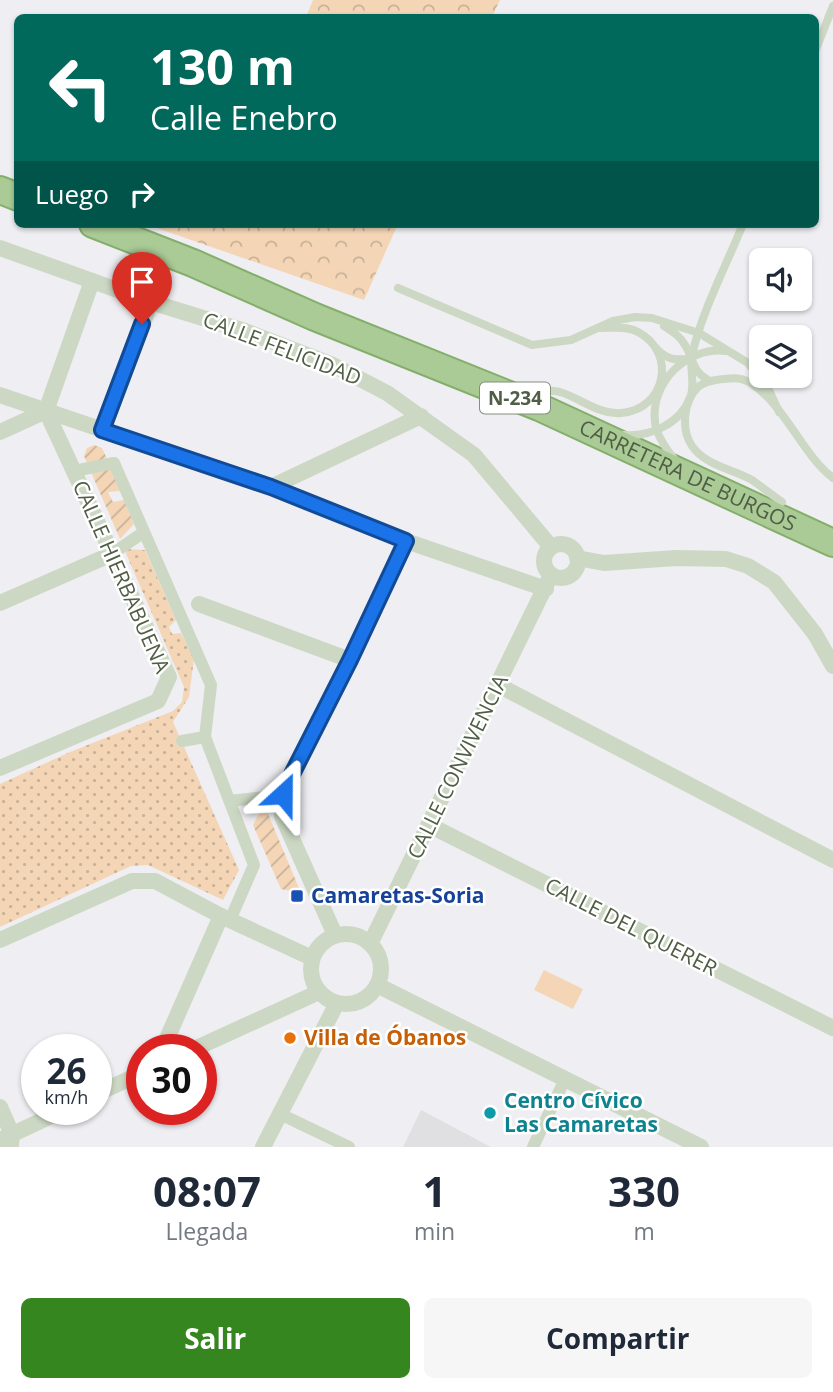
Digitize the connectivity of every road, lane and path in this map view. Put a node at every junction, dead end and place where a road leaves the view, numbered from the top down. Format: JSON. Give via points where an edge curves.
{"nodes":[{"id":1,"x":833,"y":6,"type":"edge"},
{"id":2,"x":819,"y":41,"type":"edge"},
{"id":3,"x":741,"y":228,"type":"edge"},
{"id":4,"x":121,"y":229,"type":"edge"},
{"id":5,"x":0,"y":248,"type":"edge"},
{"id":6,"x":193,"y":263,"type":"junction"},
{"id":7,"x":92,"y":281,"type":"junction"},
{"id":8,"x":398,"y":289,"type":"dead end"},
{"id":9,"x":151,"y":302,"type":"junction"},
{"id":10,"x":652,"y":318,"type":"junction"},
{"id":11,"x":594,"y":328,"type":"junction"},
{"id":12,"x":699,"y":333,"type":"junction"},
{"id":13,"x":650,"y":342,"type":"junction"},
{"id":14,"x":733,"y":352,"type":"junction"},
{"id":15,"x":691,"y":359,"type":"junction"},
{"id":16,"x":454,"y":373,"type":"junction"},
{"id":17,"x":710,"y":381,"type":"junction"},
{"id":18,"x":661,"y":386,"type":"junction"},
{"id":19,"x":0,"y":395,"type":"edge"},
{"id":20,"x":690,"y":398,"type":"junction"},
{"id":21,"x":536,"y":399,"type":"junction"},
{"id":22,"x":46,"y":411,"type":"junction"},
{"id":23,"x":779,"y":412,"type":"junction"},
{"id":24,"x":421,"y":416,"type":"junction"},
{"id":25,"x":102,"y":430,"type":"junction"},
{"id":26,"x":0,"y":432,"type":"edge"},
{"id":27,"x":654,"y":438,"type":"junction"},
{"id":28,"x":74,"y":471,"type":"junction"},
{"id":29,"x":833,"y":478,"type":"edge"},
{"id":30,"x":271,"y":487,"type":"junction"},
{"id":31,"x":782,"y":502,"type":"junction"},
{"id":32,"x":747,"y":505,"type":"junction"},
{"id":33,"x":833,"y":526,"type":"edge"},
{"id":34,"x":144,"y":532,"type":"junction"},
{"id":35,"x":406,"y":541,"type":"junction"},
{"id":36,"x":833,"y":542,"type":"edge"},
{"id":37,"x":551,"y":547,"type":"junction"},
{"id":38,"x":833,"y":552,"type":"edge"},
{"id":39,"x":112,"y":554,"type":"junction"},
{"id":40,"x":577,"y":558,"type":"junction"},
{"id":41,"x":548,"y":582,"type":"junction"},
{"id":42,"x":0,"y":603,"type":"edge"},
{"id":43,"x":199,"y":604,"type":"dead end"},
{"id":44,"x":815,"y":634,"type":"junction"},
{"id":45,"x":833,"y":639,"type":"edge"},
{"id":46,"x":350,"y":660,"type":"junction"},
{"id":47,"x":833,"y":666,"type":"edge"},
{"id":48,"x":498,"y":685,"type":"junction"},
{"id":49,"x":205,"y":737,"type":"junction"},
{"id":50,"x":182,"y":741,"type":"dead end"},
{"id":51,"x":0,"y":768,"type":"edge"},
{"id":52,"x":283,"y":794,"type":"junction"},
{"id":53,"x":230,"y":801,"type":"junction"},
{"id":54,"x":429,"y":825,"type":"junction"},
{"id":55,"x":833,"y":860,"type":"edge"},
{"id":56,"x":226,"y":918,"type":"junction"},
{"id":57,"x":335,"y":935,"type":"junction"},
{"id":58,"x":0,"y":940,"type":"edge"},
{"id":59,"x":370,"y":944,"type":"junction"},
{"id":60,"x":312,"y":958,"type":"junction"},
{"id":61,"x":377,"y":985,"type":"junction"},
{"id":62,"x":319,"y":992,"type":"junction"},
{"id":63,"x":337,"y":1003,"type":"junction"},
{"id":64,"x":833,"y":1028,"type":"edge"},
{"id":65,"x":170,"y":1034,"type":"edge"},
{"id":66,"x":217,"y":1039,"type":"edge"},
{"id":67,"x":565,"y":1079,"type":"junction"},
{"id":68,"x":0,"y":1107,"type":"edge"},
{"id":69,"x":280,"y":1114,"type":"junction"},
{"id":70,"x":36,"y":1125,"type":"edge"},
{"id":71,"x":7,"y":1140,"type":"edge"},
{"id":72,"x":263,"y":1147,"type":"edge"},
{"id":73,"x":349,"y":1147,"type":"edge"},
{"id":74,"x":533,"y":1147,"type":"edge"},
{"id":75,"x":701,"y":1147,"type":"edge"}],
"edges":[{"from":1,"to":2,"type":"lane"},
{"from":3,"to":12,"type":"lane"},
{"from":4,"to":6,"type":"highway","name":"CARRETERA DE BURGOS","number":"N-234"},
{"from":5,"to":7,"type":"street","name":"CALLE FELICIDAD"},
{"from":6,"to":16,"type":"highway","name":"CARRETERA DE BURGOS","number":"N-234"},
{"from":6,"to":21,"type":"highway","name":"CARRETERA DE BURGOS","number":"N-234","via":[[450,355]]},
{"from":7,"to":9,"type":"street","name":"CALLE FELICIDAD"},
{"from":7,"to":22,"type":"street"},
{"from":8,"to":11,"type":"lane","via":[[531,345],[571,340]]},
{"from":9,"to":24,"type":"street","name":"CALLE FELICIDAD","via":[[246,331],[333,365]]},
{"from":9,"to":25,"type":"street"},
{"from":10,"to":11,"type":"lane","via":[[635,317]]},
{"from":10,"to":12,"type":"lane"},
{"from":10,"to":15,"type":"lane","via":[[675,333]]},
{"from":11,"to":13,"type":"lane","via":[[624,328]]},
{"from":12,"to":14,"type":"lane"},
{"from":12,"to":15,"type":"lane"},
{"from":13,"to":15,"type":"lane","via":[[664,356]]},
{"from":13,"to":18,"type":"lane","via":[[663,371]]},
{"from":14,"to":15,"type":"lane"},
{"from":14,"to":23,"type":"lane","via":[[769,390]]},
{"from":15,"to":17,"type":"lane","via":[[696,372]]},
{"from":15,"to":18,"type":"lane","via":[[673,369]]},
{"from":15,"to":20,"type":"lane"},
{"from":16,"to":21,"type":"highway","name":"CARRETERA DE BURGOS","number":"N-234"},
{"from":16,"to":27,"type":"lane","via":[[535,398],[617,434]]},
{"from":17,"to":20,"type":"lane"},
{"from":17,"to":23,"type":"lane","via":[[736,377],[748,382]]},
{"from":18,"to":21,"type":"lane","via":[[635,410],[618,413],[558,392]]},
{"from":18,"to":27,"type":"lane"},
{"from":19,"to":22,"type":"street"},
{"from":20,"to":27,"type":"lane"},
{"from":20,"to":31,"type":"lane","via":[[685,433],[693,447],[704,458],[751,480]]},
{"from":21,"to":27,"type":"highway","name":"CARRETERA DE BURGOS","number":"N-234"},
{"from":21,"to":32,"type":"highway","name":"CARRETERA DE BURGOS","number":"N-234"},
{"from":21,"to":38,"type":"highway","via":[[633,462]]},
{"from":22,"to":25,"type":"street"},
{"from":22,"to":26,"type":"street"},
{"from":22,"to":28,"type":"street","name":"CALLE HIERBABUENA"},
{"from":23,"to":29,"type":"lane"},
{"from":24,"to":30,"type":"street"},
{"from":24,"to":37,"type":"street","name":"CALLE FELICIDAD","via":[[474,455]]},
{"from":25,"to":30,"type":"street"},
{"from":27,"to":31,"type":"highway","name":"CARRETERA DE BURGOS","number":"N-234"},
{"from":27,"to":32,"type":"lane","via":[[685,467],[721,484]]},
{"from":28,"to":34,"type":"street","via":[[114,463]]},
{"from":28,"to":39,"type":"street","name":"CALLE HIERBABUENA"},
{"from":30,"to":35,"type":"street"},
{"from":31,"to":33,"type":"highway","name":"CARRETERA DE BURGOS","number":"N-234"},
{"from":32,"to":36,"type":"highway","name":"CARRETERA DE BURGOS","number":"N-234"},
{"from":34,"to":39,"type":"street"},
{"from":34,"to":49,"type":"street","via":[[211,685]]},
{"from":35,"to":41,"type":"street"},
{"from":35,"to":46,"type":"street"},
{"from":37,"to":40,"type":"street","via":[[567,545]]},
{"from":37,"to":41,"type":"street","via":[[544,561]]},
{"from":39,"to":42,"type":"street"},
{"from":39,"to":51,"type":"street","name":"CALLE HIERBABUENA","via":[[169,677],[158,701]]},
{"from":40,"to":41,"type":"street","via":[[570,575]]},
{"from":40,"to":44,"type":"street","via":[[604,563],[726,559],[748,566],[774,582]]},
{"from":41,"to":48,"type":"street","name":"CALLE CONVIVENCIA"},
{"from":43,"to":46,"type":"street"},
{"from":44,"to":45,"type":"street"},
{"from":44,"to":47,"type":"street"},
{"from":46,"to":52,"type":"street"},
{"from":48,"to":54,"type":"street","name":"CALLE CONVIVENCIA"},
{"from":48,"to":55,"type":"street"},
{"from":49,"to":50,"type":"street"},
{"from":49,"to":53,"type":"street"},
{"from":52,"to":53,"type":"street"},
{"from":52,"to":57,"type":"street","via":[[282,816]]},
{"from":53,"to":56,"type":"street","via":[[254,865]]},
{"from":54,"to":59,"type":"street","name":"CALLE CONVIVENCIA"},
{"from":54,"to":64,"type":"street","name":"CALLE DEL QUERER"},
{"from":56,"to":58,"type":"street","via":[[155,880],[132,881]]},
{"from":56,"to":60,"type":"street"},
{"from":56,"to":65,"type":"street"},
{"from":57,"to":59,"type":"street","via":[[354,935]]},
{"from":57,"to":60,"type":"street","via":[[325,940]]},
{"from":59,"to":61,"type":"street","via":[[380,963]]},
{"from":60,"to":62,"type":"street","via":[[310,970]]},
{"from":61,"to":63,"type":"street","via":[[360,1001]]},
{"from":61,"to":67,"type":"street"},
{"from":62,"to":63,"type":"street"},
{"from":62,"to":66,"type":"street"},
{"from":63,"to":69,"type":"street"},
{"from":67,"to":74,"type":"street"},
{"from":67,"to":75,"type":"street"},
{"from":68,"to":71,"type":"street"},
{"from":69,"to":72,"type":"street"},
{"from":69,"to":73,"type":"street"},
{"from":70,"to":71,"type":"street"}]}
